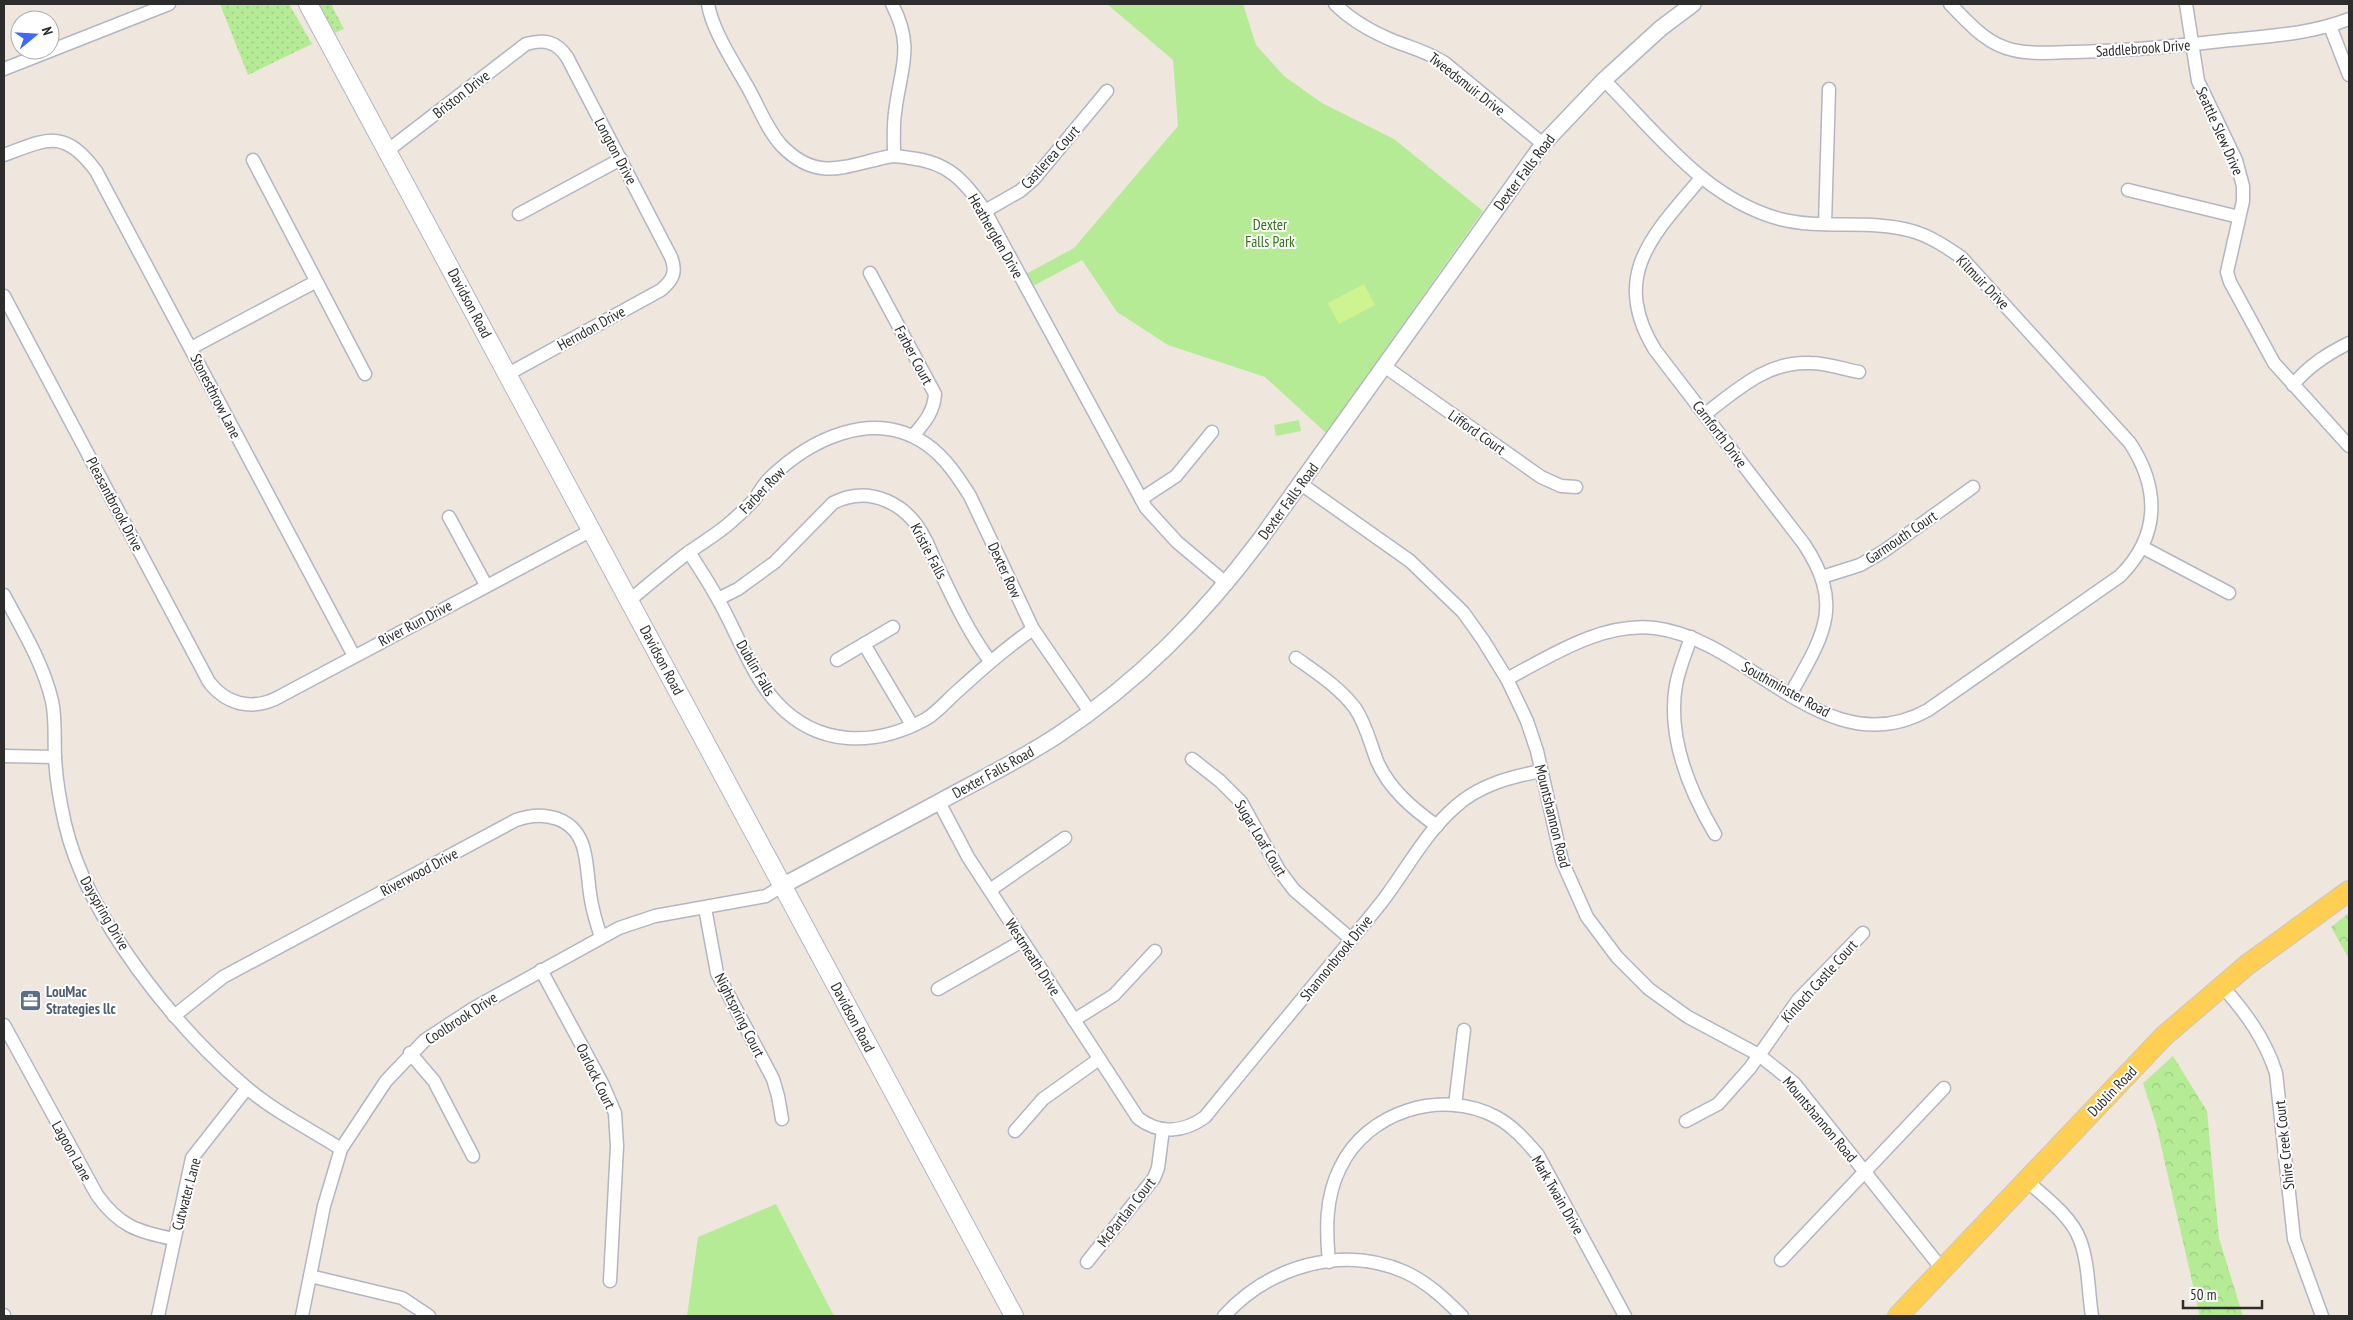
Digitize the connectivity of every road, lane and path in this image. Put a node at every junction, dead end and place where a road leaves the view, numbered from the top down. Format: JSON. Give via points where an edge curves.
{"nodes":[{"id":1,"x":169,"y":4,"type":"edge"},
{"id":2,"x":308,"y":4,"type":"edge"},
{"id":3,"x":708,"y":4,"type":"edge"},
{"id":4,"x":892,"y":4,"type":"edge"},
{"id":5,"x":1335,"y":4,"type":"edge"},
{"id":6,"x":1950,"y":4,"type":"edge"},
{"id":7,"x":2186,"y":4,"type":"edge"},
{"id":8,"x":1689,"y":5,"type":"edge"},
{"id":9,"x":2349,"y":19,"type":"edge"},
{"id":10,"x":2330,"y":26,"type":"junction"},
{"id":11,"x":536,"y":41,"type":"joint"},
{"id":12,"x":2190,"y":44,"type":"junction"},
{"id":13,"x":4,"y":69,"type":"edge"},
{"id":14,"x":2349,"y":76,"type":"edge"},
{"id":15,"x":1604,"y":80,"type":"junction"},
{"id":16,"x":1829,"y":89,"type":"dead end"},
{"id":17,"x":1107,"y":91,"type":"dead end"},
{"id":18,"x":1543,"y":144,"type":"junction"},
{"id":19,"x":387,"y":151,"type":"junction"},
{"id":20,"x":4,"y":156,"type":"edge"},
{"id":21,"x":894,"y":156,"type":"junction"},
{"id":22,"x":253,"y":160,"type":"dead end"},
{"id":23,"x":621,"y":160,"type":"junction"},
{"id":24,"x":1702,"y":178,"type":"junction"},
{"id":25,"x":2128,"y":190,"type":"dead end"},
{"id":26,"x":984,"y":211,"type":"junction"},
{"id":27,"x":520,"y":214,"type":"dead end"},
{"id":28,"x":2239,"y":217,"type":"junction"},
{"id":29,"x":1825,"y":224,"type":"junction"},
{"id":30,"x":870,"y":273,"type":"dead end"},
{"id":31,"x":672,"y":280,"type":"joint"},
{"id":32,"x":315,"y":282,"type":"junction"},
{"id":33,"x":4,"y":296,"type":"edge"},
{"id":34,"x":2349,"y":343,"type":"edge"},
{"id":35,"x":191,"y":348,"type":"junction"},
{"id":36,"x":1384,"y":366,"type":"junction"},
{"id":37,"x":1859,"y":372,"type":"dead end"},
{"id":38,"x":365,"y":374,"type":"dead end"},
{"id":39,"x":508,"y":374,"type":"junction"},
{"id":40,"x":2293,"y":385,"type":"junction"},
{"id":41,"x":1705,"y":414,"type":"junction"},
{"id":42,"x":1212,"y":432,"type":"dead end"},
{"id":43,"x":913,"y":436,"type":"junction"},
{"id":44,"x":2349,"y":446,"type":"edge"},
{"id":45,"x":1301,"y":484,"type":"junction"},
{"id":46,"x":1576,"y":486,"type":"dead end"},
{"id":47,"x":1973,"y":487,"type":"dead end"},
{"id":48,"x":1141,"y":500,"type":"junction"},
{"id":49,"x":449,"y":517,"type":"dead end"},
{"id":50,"x":592,"y":530,"type":"junction"},
{"id":51,"x":2142,"y":547,"type":"junction"},
{"id":52,"x":688,"y":552,"type":"junction"},
{"id":53,"x":1822,"y":577,"type":"junction"},
{"id":54,"x":1227,"y":584,"type":"junction"},
{"id":55,"x":486,"y":585,"type":"junction"},
{"id":56,"x":2229,"y":593,"type":"dead end"},
{"id":57,"x":4,"y":595,"type":"edge"},
{"id":58,"x":718,"y":599,"type":"junction"},
{"id":59,"x":630,"y":600,"type":"junction"},
{"id":60,"x":893,"y":627,"type":"dead end"},
{"id":61,"x":1033,"y":629,"type":"junction"},
{"id":62,"x":1691,"y":637,"type":"junction"},
{"id":63,"x":864,"y":644,"type":"junction"},
{"id":64,"x":354,"y":656,"type":"junction"},
{"id":65,"x":1296,"y":658,"type":"dead end"},
{"id":66,"x":837,"y":660,"type":"dead end"},
{"id":67,"x":990,"y":661,"type":"junction"},
{"id":68,"x":1507,"y":679,"type":"junction"},
{"id":69,"x":1790,"y":695,"type":"junction"},
{"id":70,"x":236,"y":703,"type":"joint"},
{"id":71,"x":1090,"y":712,"type":"junction"},
{"id":72,"x":912,"y":725,"type":"junction"},
{"id":73,"x":4,"y":756,"type":"edge"},
{"id":74,"x":55,"y":757,"type":"junction"},
{"id":75,"x":1192,"y":760,"type":"dead end"},
{"id":76,"x":1541,"y":770,"type":"junction"},
{"id":77,"x":939,"y":802,"type":"junction"},
{"id":78,"x":1436,"y":826,"type":"junction"},
{"id":79,"x":1715,"y":834,"type":"dead end"},
{"id":80,"x":1064,"y":838,"type":"dead end"},
{"id":81,"x":782,"y":886,"type":"junction"},
{"id":82,"x":990,"y":890,"type":"junction"},
{"id":83,"x":2349,"y":891,"type":"edge"},
{"id":84,"x":705,"y":908,"type":"junction"},
{"id":85,"x":1863,"y":933,"type":"dead end"},
{"id":86,"x":601,"y":937,"type":"junction"},
{"id":87,"x":1351,"y":939,"type":"junction"},
{"id":88,"x":1022,"y":941,"type":"junction"},
{"id":89,"x":1155,"y":950,"type":"dead end"},
{"id":90,"x":541,"y":970,"type":"junction"},
{"id":91,"x":2222,"y":986,"type":"junction"},
{"id":92,"x":938,"y":989,"type":"dead end"},
{"id":93,"x":174,"y":1016,"type":"junction"},
{"id":94,"x":1074,"y":1020,"type":"junction"},
{"id":95,"x":4,"y":1025,"type":"edge"},
{"id":96,"x":1464,"y":1030,"type":"dead end"},
{"id":97,"x":410,"y":1053,"type":"junction"},
{"id":98,"x":1759,"y":1055,"type":"junction"},
{"id":99,"x":1099,"y":1058,"type":"junction"},
{"id":100,"x":247,"y":1088,"type":"junction"},
{"id":101,"x":1944,"y":1088,"type":"dead end"},
{"id":102,"x":1455,"y":1105,"type":"junction"},
{"id":103,"x":1133,"y":1110,"type":"joint"},
{"id":104,"x":782,"y":1119,"type":"dead end"},
{"id":105,"x":1686,"y":1121,"type":"dead end"},
{"id":106,"x":1163,"y":1129,"type":"junction"},
{"id":107,"x":1015,"y":1131,"type":"dead end"},
{"id":108,"x":341,"y":1150,"type":"junction"},
{"id":109,"x":472,"y":1156,"type":"dead end"},
{"id":110,"x":1864,"y":1171,"type":"junction"},
{"id":111,"x":2027,"y":1181,"type":"junction"},
{"id":112,"x":174,"y":1239,"type":"junction"},
{"id":113,"x":1781,"y":1260,"type":"dead end"},
{"id":114,"x":1087,"y":1262,"type":"dead end"},
{"id":115,"x":1329,"y":1262,"type":"junction"},
{"id":116,"x":1942,"y":1269,"type":"junction"},
{"id":117,"x":310,"y":1276,"type":"junction"},
{"id":118,"x":610,"y":1281,"type":"dead end"},
{"id":119,"x":158,"y":1316,"type":"edge"},
{"id":120,"x":302,"y":1316,"type":"edge"},
{"id":121,"x":428,"y":1316,"type":"edge"},
{"id":122,"x":1014,"y":1316,"type":"edge"},
{"id":123,"x":1224,"y":1316,"type":"edge"},
{"id":124,"x":1462,"y":1316,"type":"edge"},
{"id":125,"x":1625,"y":1316,"type":"edge"},
{"id":126,"x":1898,"y":1316,"type":"edge"},
{"id":127,"x":2092,"y":1316,"type":"edge"},
{"id":128,"x":2322,"y":1316,"type":"edge"}],
"edges":[{"from":1,"to":13,"type":"street"},
{"from":2,"to":19,"type":"main road","name":"Davidson Road"},
{"from":3,"to":21,"type":"street","name":"Heatherglen Drive","via":[[724,45],[770,129],[787,151],[809,165],[830,170]]},
{"from":4,"to":21,"type":"street","via":[[903,29],[906,55],[895,113]]},
{"from":5,"to":18,"type":"street","name":"Tweedsmuir Drive","via":[[1358,24],[1430,53],[1445,63]]},
{"from":6,"to":12,"type":"street","name":"Saddlebrook Drive","via":[[1988,39],[2015,51],[2130,51]]},
{"from":7,"to":12,"type":"street","name":"Seattle Slew Drive"},
{"from":8,"to":15,"type":"street","name":"Dexter Falls Road"},
{"from":9,"to":10,"type":"street","name":"Saddlebrook Drive"},
{"from":10,"to":12,"type":"street","name":"Saddlebrook Drive","via":[[2298,33]]},
{"from":10,"to":14,"type":"street"},
{"from":11,"to":19,"type":"street","name":"Briston Drive","via":[[526,44]]},
{"from":11,"to":23,"type":"street","name":"Longton Drive","via":[[550,42],[564,52]]},
{"from":12,"to":28,"type":"street","name":"Seattle Slew Drive","via":[[2198,81],[2241,173]]},
{"from":15,"to":18,"type":"street","name":"Dexter Falls Road"},
{"from":15,"to":24,"type":"street","name":"Kilmuir Drive"},
{"from":16,"to":29,"type":"street"},
{"from":17,"to":26,"type":"street","name":"Castlerea Court","via":[[1034,178],[1020,191]]},
{"from":18,"to":36,"type":"street","name":"Dexter Falls Road"},
{"from":19,"to":39,"type":"main road","name":"Davidson Road"},
{"from":20,"to":35,"type":"street","name":"Stonesthrow Lane","via":[[42,142],[59,141],[82,152],[96,171]]},
{"from":21,"to":26,"type":"street","name":"Heatherglen Drive","via":[[927,161],[950,171],[968,186]]},
{"from":22,"to":32,"type":"street"},
{"from":23,"to":27,"type":"street"},
{"from":23,"to":31,"type":"street","name":"Longton Drive","via":[[671,257],[674,266]]},
{"from":24,"to":29,"type":"street","name":"Kilmuir Drive","via":[[1720,192],[1761,213],[1782,220]]},
{"from":24,"to":41,"type":"street","name":"Carnforth Drive","via":[[1655,234],[1645,252],[1635,289],[1638,313],[1648,339]]},
{"from":25,"to":28,"type":"street"},
{"from":26,"to":48,"type":"street","name":"Heatherglen Drive"},
{"from":28,"to":40,"type":"street","name":"Seattle Slew Drive","via":[[2227,272],[2230,282],[2266,351]]},
{"from":29,"to":51,"type":"street","name":"Kilmuir Drive","via":[[1911,230],[1938,242],[1972,267],[2137,454],[2148,477],[2152,503],[2150,525]]},
{"from":30,"to":43,"type":"street","name":"Farber Court","via":[[935,394],[930,415]]},
{"from":31,"to":39,"type":"street","name":"Herndon Drive","via":[[661,290]]},
{"from":32,"to":35,"type":"street"},
{"from":32,"to":38,"type":"street"},
{"from":33,"to":70,"type":"street","name":"Pleasantbrook Drive","via":[[209,682],[216,691]]},
{"from":34,"to":40,"type":"street","via":[[2320,360]]},
{"from":35,"to":64,"type":"street","name":"Stonesthrow Lane"},
{"from":36,"to":45,"type":"street","name":"Dexter Falls Road"},
{"from":36,"to":46,"type":"street","name":"Lifford Court","via":[[1541,477],[1562,486]]},
{"from":37,"to":41,"type":"street","via":[[1809,363],[1778,366],[1754,377]]},
{"from":39,"to":50,"type":"main road","name":"Davidson Road"},
{"from":40,"to":44,"type":"street","name":"Seattle Slew Drive"},
{"from":41,"to":53,"type":"street","name":"Carnforth Drive","via":[[1804,544]]},
{"from":42,"to":48,"type":"street","via":[[1176,476]]},
{"from":43,"to":52,"type":"street","name":"Farber Row","via":[[870,429],[848,430],[828,438],[768,480],[754,500],[731,522]]},
{"from":43,"to":61,"type":"street","name":"Dexter Row","via":[[944,459],[970,496]]},
{"from":45,"to":54,"type":"street","name":"Dexter Falls Road"},
{"from":45,"to":68,"type":"street","name":"Mountshannon Road","via":[[1410,560],[1437,585],[1463,612]]},
{"from":47,"to":53,"type":"street","name":"Garmouth Court","via":[[1860,565]]},
{"from":48,"to":54,"type":"street","name":"Heatherglen Drive","via":[[1177,542]]},
{"from":49,"to":55,"type":"street"},
{"from":50,"to":55,"type":"street","name":"River Run Drive"},
{"from":50,"to":59,"type":"main road","name":"Davidson Road"},
{"from":51,"to":56,"type":"street"},
{"from":51,"to":69,"type":"street","name":"Southminster Road","via":[[2120,576],[1928,710],[1908,720],[1876,726],[1854,724]]},
{"from":52,"to":58,"type":"street","name":"Dublin Falls"},
{"from":52,"to":59,"type":"street","name":"Farber Row"},
{"from":53,"to":69,"type":"street","name":"Carnforth Drive","via":[[1827,603],[1824,629]]},
{"from":54,"to":71,"type":"street","name":"Dexter Falls Road","via":[[1172,644]]},
{"from":55,"to":64,"type":"street","name":"River Run Drive"},
{"from":57,"to":74,"type":"street","name":"Dayspring Drive","via":[[34,652],[52,701]]},
{"from":58,"to":67,"type":"street","name":"Kristie Falls","via":[[776,562],[833,503],[860,495],[878,497],[894,503],[908,514],[925,538],[970,629]]},
{"from":58,"to":72,"type":"street","name":"Dublin Falls","via":[[765,687],[799,724],[836,737],[864,740]]},
{"from":59,"to":81,"type":"main road","name":"Davidson Road"},
{"from":60,"to":63,"type":"street"},
{"from":61,"to":67,"type":"street","name":"Dublin Falls"},
{"from":61,"to":71,"type":"street","name":"Dexter Row"},
{"from":62,"to":68,"type":"street","name":"Southminster Road","via":[[1654,628],[1619,629],[1583,640]]},
{"from":62,"to":69,"type":"street","name":"Southminster Road"},
{"from":62,"to":79,"type":"street","via":[[1676,684],[1675,724],[1698,806]]},
{"from":63,"to":66,"type":"street"},
{"from":63,"to":72,"type":"street"},
{"from":64,"to":70,"type":"street","name":"River Run Drive","via":[[263,704]]},
{"from":65,"to":78,"type":"street","via":[[1348,699],[1363,722],[1388,780],[1398,794]]},
{"from":67,"to":72,"type":"street","name":"Dublin Falls","via":[[927,718]]},
{"from":68,"to":76,"type":"street","name":"Mountshannon Road","via":[[1527,721]]},
{"from":71,"to":77,"type":"street","name":"Dexter Falls Road","via":[[1034,749]]},
{"from":73,"to":74,"type":"street"},
{"from":74,"to":93,"type":"street","name":"Dayspring Drive","via":[[65,826],[85,881],[108,924]]},
{"from":75,"to":87,"type":"street","name":"Sugar Loaf Court","via":[[1241,802],[1279,870],[1294,890]]},
{"from":76,"to":78,"type":"street","name":"Shannonbrook Drive","via":[[1484,787],[1455,806]]},
{"from":76,"to":98,"type":"street","name":"Mountshannon Road","via":[[1562,861],[1587,917],[1617,957],[1649,989],[1688,1017]]},
{"from":77,"to":81,"type":"street","name":"Dexter Falls Road"},
{"from":77,"to":82,"type":"street","name":"Westmeath Drive","via":[[952,830]]},
{"from":78,"to":87,"type":"street","name":"Shannonbrook Drive"},
{"from":80,"to":82,"type":"street"},
{"from":81,"to":84,"type":"street","name":"Coolbrook Drive","via":[[766,896]]},
{"from":81,"to":122,"type":"main road","name":"Davidson Road"},
{"from":82,"to":88,"type":"street","name":"Westmeath Drive"},
{"from":83,"to":91,"type":"main road","name":"Dublin Road"},
{"from":84,"to":86,"type":"street","name":"Coolbrook Drive","via":[[637,921]]},
{"from":84,"to":104,"type":"street","name":"Nightspring Court","via":[[718,973],[773,1079]]},
{"from":85,"to":98,"type":"street","name":"Kinloch Castle Court","via":[[1798,1000]]},
{"from":86,"to":90,"type":"street","name":"Coolbrook Drive"},
{"from":86,"to":93,"type":"street","name":"Riverwood Drive","via":[[580,840],[562,820],[544,814],[534,815],[516,820],[223,977]]},
{"from":87,"to":106,"type":"street","name":"Shannonbrook Drive","via":[[1205,1117],[1188,1127]]},
{"from":88,"to":92,"type":"street"},
{"from":88,"to":94,"type":"street","name":"Westmeath Drive"},
{"from":89,"to":94,"type":"street","via":[[1114,994]]},
{"from":90,"to":97,"type":"street","name":"Coolbrook Drive","via":[[448,1023]]},
{"from":90,"to":118,"type":"street","name":"Oarlock Court","via":[[602,1083],[614,1113],[617,1146]]},
{"from":91,"to":111,"type":"main road","name":"Dublin Road","via":[[2164,1036]]},
{"from":91,"to":128,"type":"street","name":"Shire Creek Court","via":[[2245,1012],[2269,1051],[2274,1066],[2294,1239]]},
{"from":93,"to":100,"type":"street","name":"Dayspring Drive"},
{"from":94,"to":99,"type":"street","name":"Westmeath Drive"},
{"from":95,"to":112,"type":"street","name":"Lagoon Lane","via":[[106,1209],[132,1229]]},
{"from":96,"to":102,"type":"street"},
{"from":97,"to":108,"type":"street","name":"Coolbrook Drive","via":[[372,1100]]},
{"from":97,"to":109,"type":"street","via":[[434,1081]]},
{"from":98,"to":105,"type":"street","name":"Kinloch Castle Court","via":[[1718,1104]]},
{"from":98,"to":110,"type":"street","name":"Mountshannon Road","via":[[1794,1083]]},
{"from":99,"to":103,"type":"street","name":"Westmeath Drive"},
{"from":99,"to":107,"type":"street","via":[[1043,1099]]},
{"from":100,"to":108,"type":"street","name":"Dayspring Drive"},
{"from":100,"to":112,"type":"street","name":"Cutwater Lane","via":[[192,1158]]},
{"from":101,"to":110,"type":"street"},
{"from":102,"to":115,"type":"street","name":"Mark Twain Drive","via":[[1431,1105],[1404,1111],[1372,1130],[1353,1148],[1339,1170],[1331,1195],[1326,1230]]},
{"from":102,"to":125,"type":"street","name":"Mark Twain Drive","via":[[1496,1117],[1518,1133],[1538,1155]]},
{"from":103,"to":106,"type":"street","name":"Shannonbrook Drive","via":[[1146,1124]]},
{"from":106,"to":114,"type":"street","name":"McPartlan Court","via":[[1154,1178]]},
{"from":108,"to":117,"type":"street","name":"Coolbrook Drive","via":[[324,1206]]},
{"from":110,"to":113,"type":"street"},
{"from":110,"to":116,"type":"street","name":"Mountshannon Road"},
{"from":111,"to":116,"type":"main road","name":"Dublin Road"},
{"from":111,"to":127,"type":"street","via":[[2061,1212],[2080,1239]]},
{"from":112,"to":119,"type":"street","name":"Cutwater Lane"},
{"from":115,"to":123,"type":"street","via":[[1277,1275],[1250,1292]]},
{"from":115,"to":124,"type":"street","via":[[1366,1263],[1403,1272],[1442,1296]]},
{"from":116,"to":126,"type":"main road","name":"Dublin Road"},
{"from":117,"to":120,"type":"street","name":"Coolbrook Drive"},
{"from":117,"to":121,"type":"street","via":[[402,1298]]}]}
